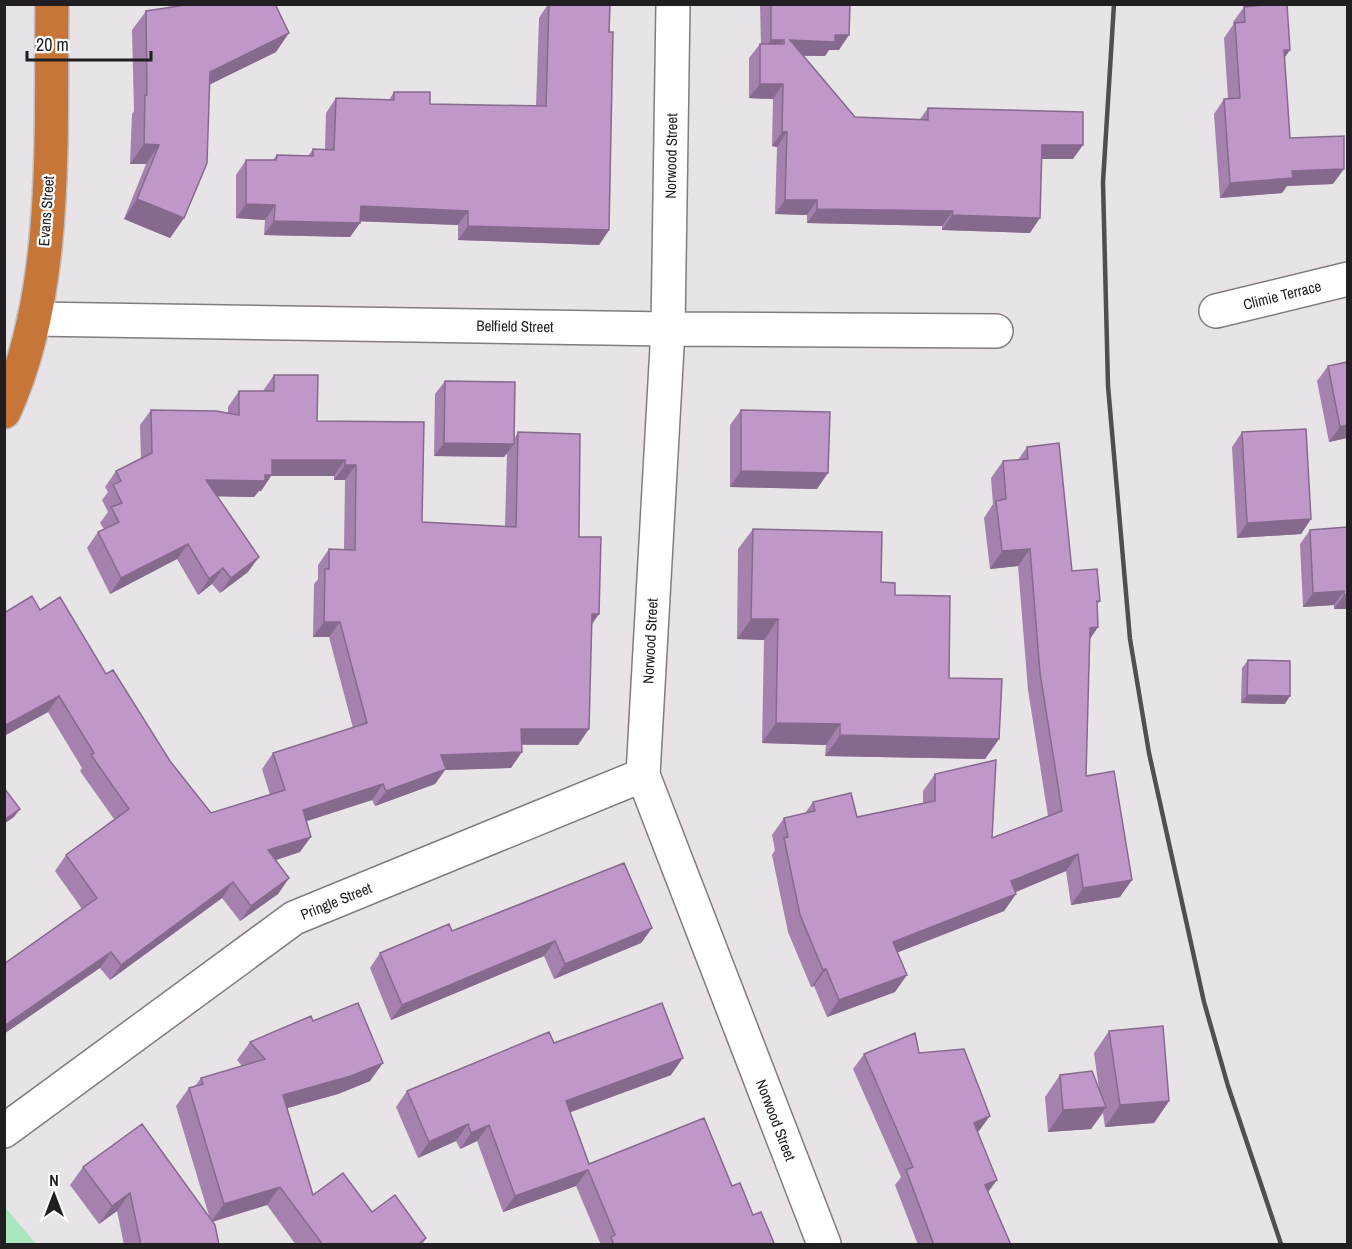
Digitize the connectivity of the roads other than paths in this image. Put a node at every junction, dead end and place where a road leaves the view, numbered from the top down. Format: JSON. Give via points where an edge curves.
{"nodes":[{"id":1,"x":52,"y":4,"type":"edge"},
{"id":2,"x":673,"y":4,"type":"edge"},
{"id":3,"x":1347,"y":279,"type":"edge"},
{"id":4,"x":1216,"y":311,"type":"dead end"},
{"id":5,"x":34,"y":319,"type":"junction"},
{"id":6,"x":668,"y":329,"type":"junction"},
{"id":7,"x":996,"y":331,"type":"dead end"},
{"id":8,"x":4,"y":412,"type":"edge"},
{"id":9,"x":643,"y":775,"type":"junction"},
{"id":10,"x":4,"y":1131,"type":"edge"},
{"id":11,"x":824,"y":1245,"type":"edge"}],
"edges":[{"from":1,"to":5,"type":"highway","name":"Evans Street","via":[[48,183]]},
{"from":2,"to":6,"type":"street","name":"Norwood Street"},
{"from":3,"to":4,"type":"street","name":"Climie Terrace"},
{"from":5,"to":6,"type":"street","name":"Belfield Street"},
{"from":5,"to":8,"type":"highway","name":"Evans Street","via":[[20,374]]},
{"from":6,"to":7,"type":"street","name":"Belfield Street"},
{"from":6,"to":9,"type":"street","name":"Norwood Street"},
{"from":9,"to":10,"type":"street","name":"Pringle Street","via":[[294,918]]},
{"from":9,"to":11,"type":"street","name":"Norwood Street"}]}
